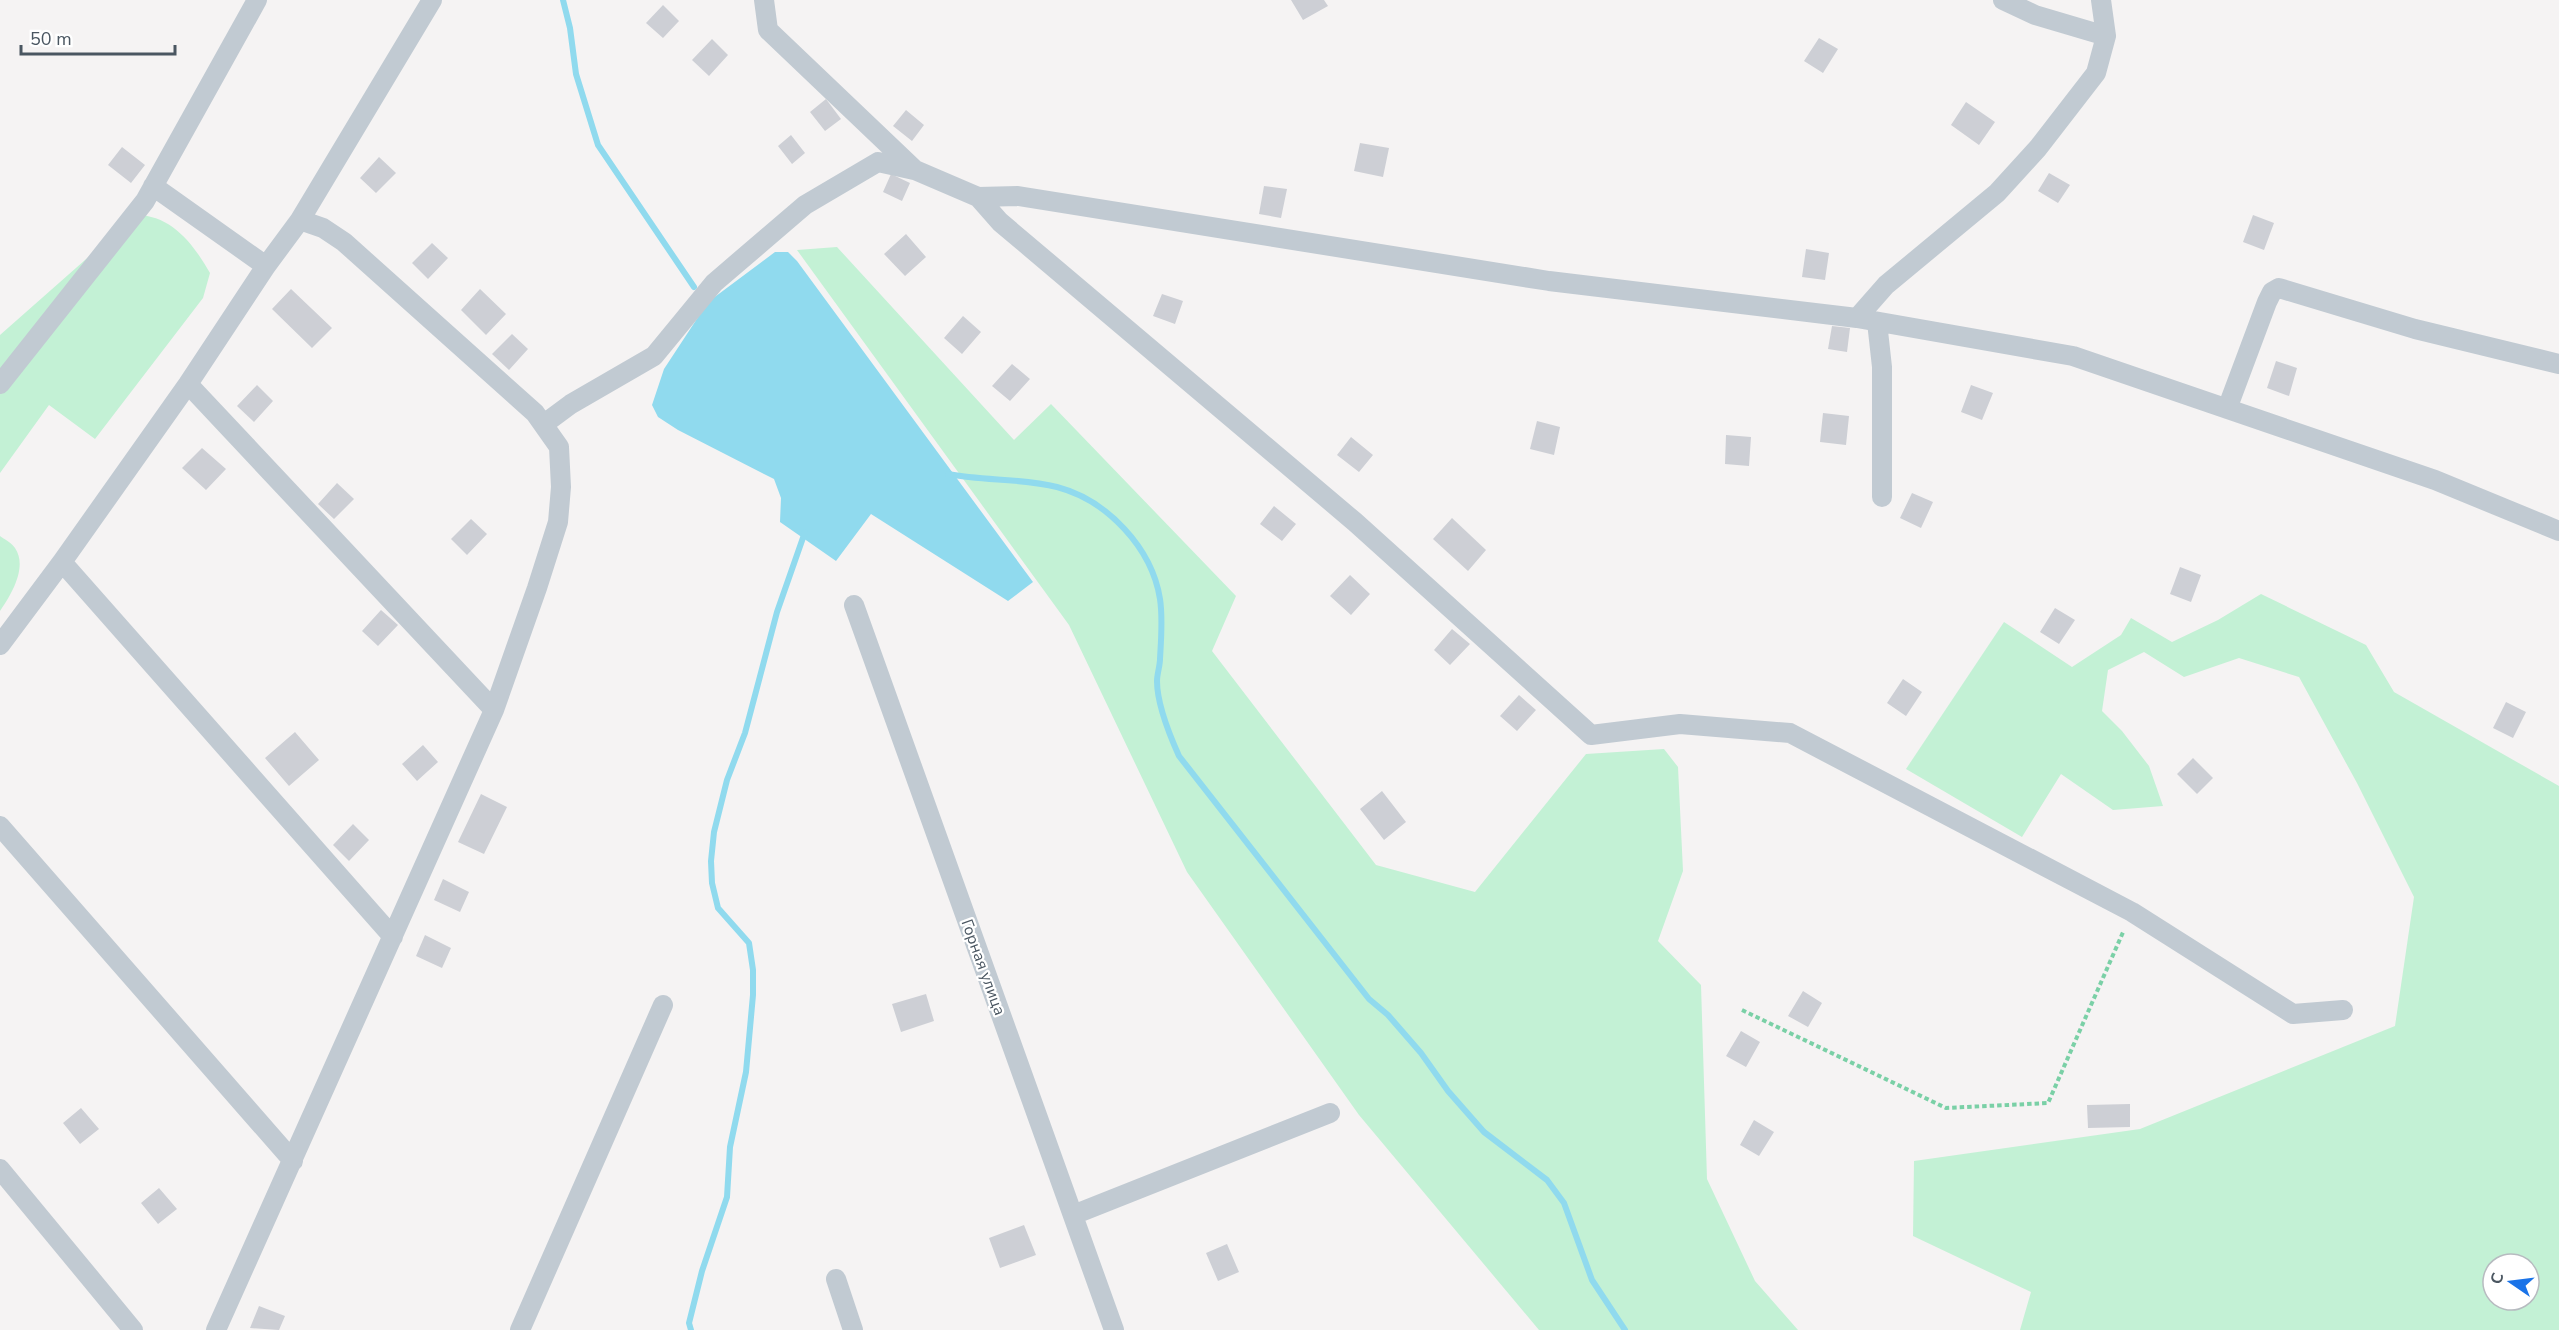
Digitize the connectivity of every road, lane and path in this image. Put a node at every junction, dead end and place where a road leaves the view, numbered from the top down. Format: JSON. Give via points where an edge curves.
{"nodes":[{"id":1,"x":257,"y":0,"type":"edge"},
{"id":2,"x":432,"y":0,"type":"edge"},
{"id":3,"x":764,"y":0,"type":"edge"},
{"id":4,"x":2003,"y":0,"type":"edge"},
{"id":5,"x":2101,"y":0,"type":"edge"},
{"id":6,"x":2106,"y":36,"type":"junction"},
{"id":7,"x":915,"y":170,"type":"junction"},
{"id":8,"x":153,"y":186,"type":"junction"},
{"id":9,"x":978,"y":197,"type":"junction"},
{"id":10,"x":300,"y":220,"type":"junction"},
{"id":11,"x":266,"y":266,"type":"junction"},
{"id":12,"x":1857,"y":318,"type":"junction"},
{"id":13,"x":1877,"y":322,"type":"junction"},
{"id":14,"x":2559,"y":364,"type":"edge"},
{"id":15,"x":0,"y":384,"type":"edge"},
{"id":16,"x":188,"y":384,"type":"junction"},
{"id":17,"x":2227,"y":409,"type":"junction"},
{"id":18,"x":544,"y":424,"type":"junction"},
{"id":19,"x":1882,"y":497,"type":"dead end"},
{"id":20,"x":2559,"y":531,"type":"edge"},
{"id":21,"x":62,"y":562,"type":"junction"},
{"id":22,"x":854,"y":605,"type":"dead end"},
{"id":23,"x":0,"y":645,"type":"edge"},
{"id":24,"x":494,"y":710,"type":"junction"},
{"id":25,"x":0,"y":826,"type":"edge"},
{"id":26,"x":2132,"y":912,"type":"junction"},
{"id":27,"x":393,"y":937,"type":"junction"},
{"id":28,"x":663,"y":1005,"type":"dead end"},
{"id":29,"x":1742,"y":1010,"type":"dead end"},
{"id":30,"x":2343,"y":1010,"type":"dead end"},
{"id":31,"x":1330,"y":1113,"type":"dead end"},
{"id":32,"x":293,"y":1161,"type":"junction"},
{"id":33,"x":0,"y":1169,"type":"edge"},
{"id":34,"x":1073,"y":1215,"type":"junction"},
{"id":35,"x":836,"y":1279,"type":"dead end"},
{"id":36,"x":133,"y":1330,"type":"edge"},
{"id":37,"x":216,"y":1330,"type":"edge"},
{"id":38,"x":520,"y":1330,"type":"edge"},
{"id":39,"x":853,"y":1330,"type":"edge"},
{"id":40,"x":1114,"y":1330,"type":"edge"}],
"edges":[{"from":1,"to":8,"type":"street"},
{"from":2,"to":10,"type":"street"},
{"from":3,"to":7,"type":"street","via":[[768,30]]},
{"from":4,"to":6,"type":"street","via":[[2035,15]]},
{"from":5,"to":6,"type":"street"},
{"from":6,"to":12,"type":"street","via":[[2096,73],[2011,178],[1886,285]]},
{"from":7,"to":9,"type":"street"},
{"from":7,"to":18,"type":"street","via":[[878,162],[805,205],[714,283],[654,356]]},
{"from":8,"to":11,"type":"street"},
{"from":8,"to":15,"type":"street"},
{"from":9,"to":12,"type":"street","via":[[1018,196],[1549,281]]},
{"from":9,"to":26,"type":"street","via":[[1000,222],[1355,522],[1591,735],[1680,724],[1790,734]]},
{"from":10,"to":11,"type":"street"},
{"from":10,"to":18,"type":"street","via":[[323,228],[344,242]]},
{"from":11,"to":16,"type":"street"},
{"from":12,"to":13,"type":"street"},
{"from":13,"to":17,"type":"street","via":[[2073,356]]},
{"from":13,"to":19,"type":"street","via":[[1882,367]]},
{"from":14,"to":17,"type":"street","via":[[2415,329],[2279,288],[2267,302]]},
{"from":16,"to":21,"type":"street"},
{"from":16,"to":24,"type":"street"},
{"from":17,"to":20,"type":"street","via":[[2435,480]]},
{"from":18,"to":24,"type":"street","via":[[559,447],[558,522]]},
{"from":21,"to":23,"type":"street"},
{"from":21,"to":27,"type":"street"},
{"from":22,"to":34,"type":"street","name":"Горная улица"},
{"from":24,"to":27,"type":"street"},
{"from":25,"to":32,"type":"street"},
{"from":26,"to":29,"type":"path","via":[[2048,1103],[1946,1108]]},
{"from":26,"to":30,"type":"street","via":[[2293,1014]]},
{"from":27,"to":32,"type":"street"},
{"from":28,"to":38,"type":"street"},
{"from":31,"to":34,"type":"street"},
{"from":32,"to":37,"type":"street"},
{"from":33,"to":36,"type":"street"},
{"from":34,"to":40,"type":"street","name":"Горная улица"},
{"from":35,"to":39,"type":"street"}]}
